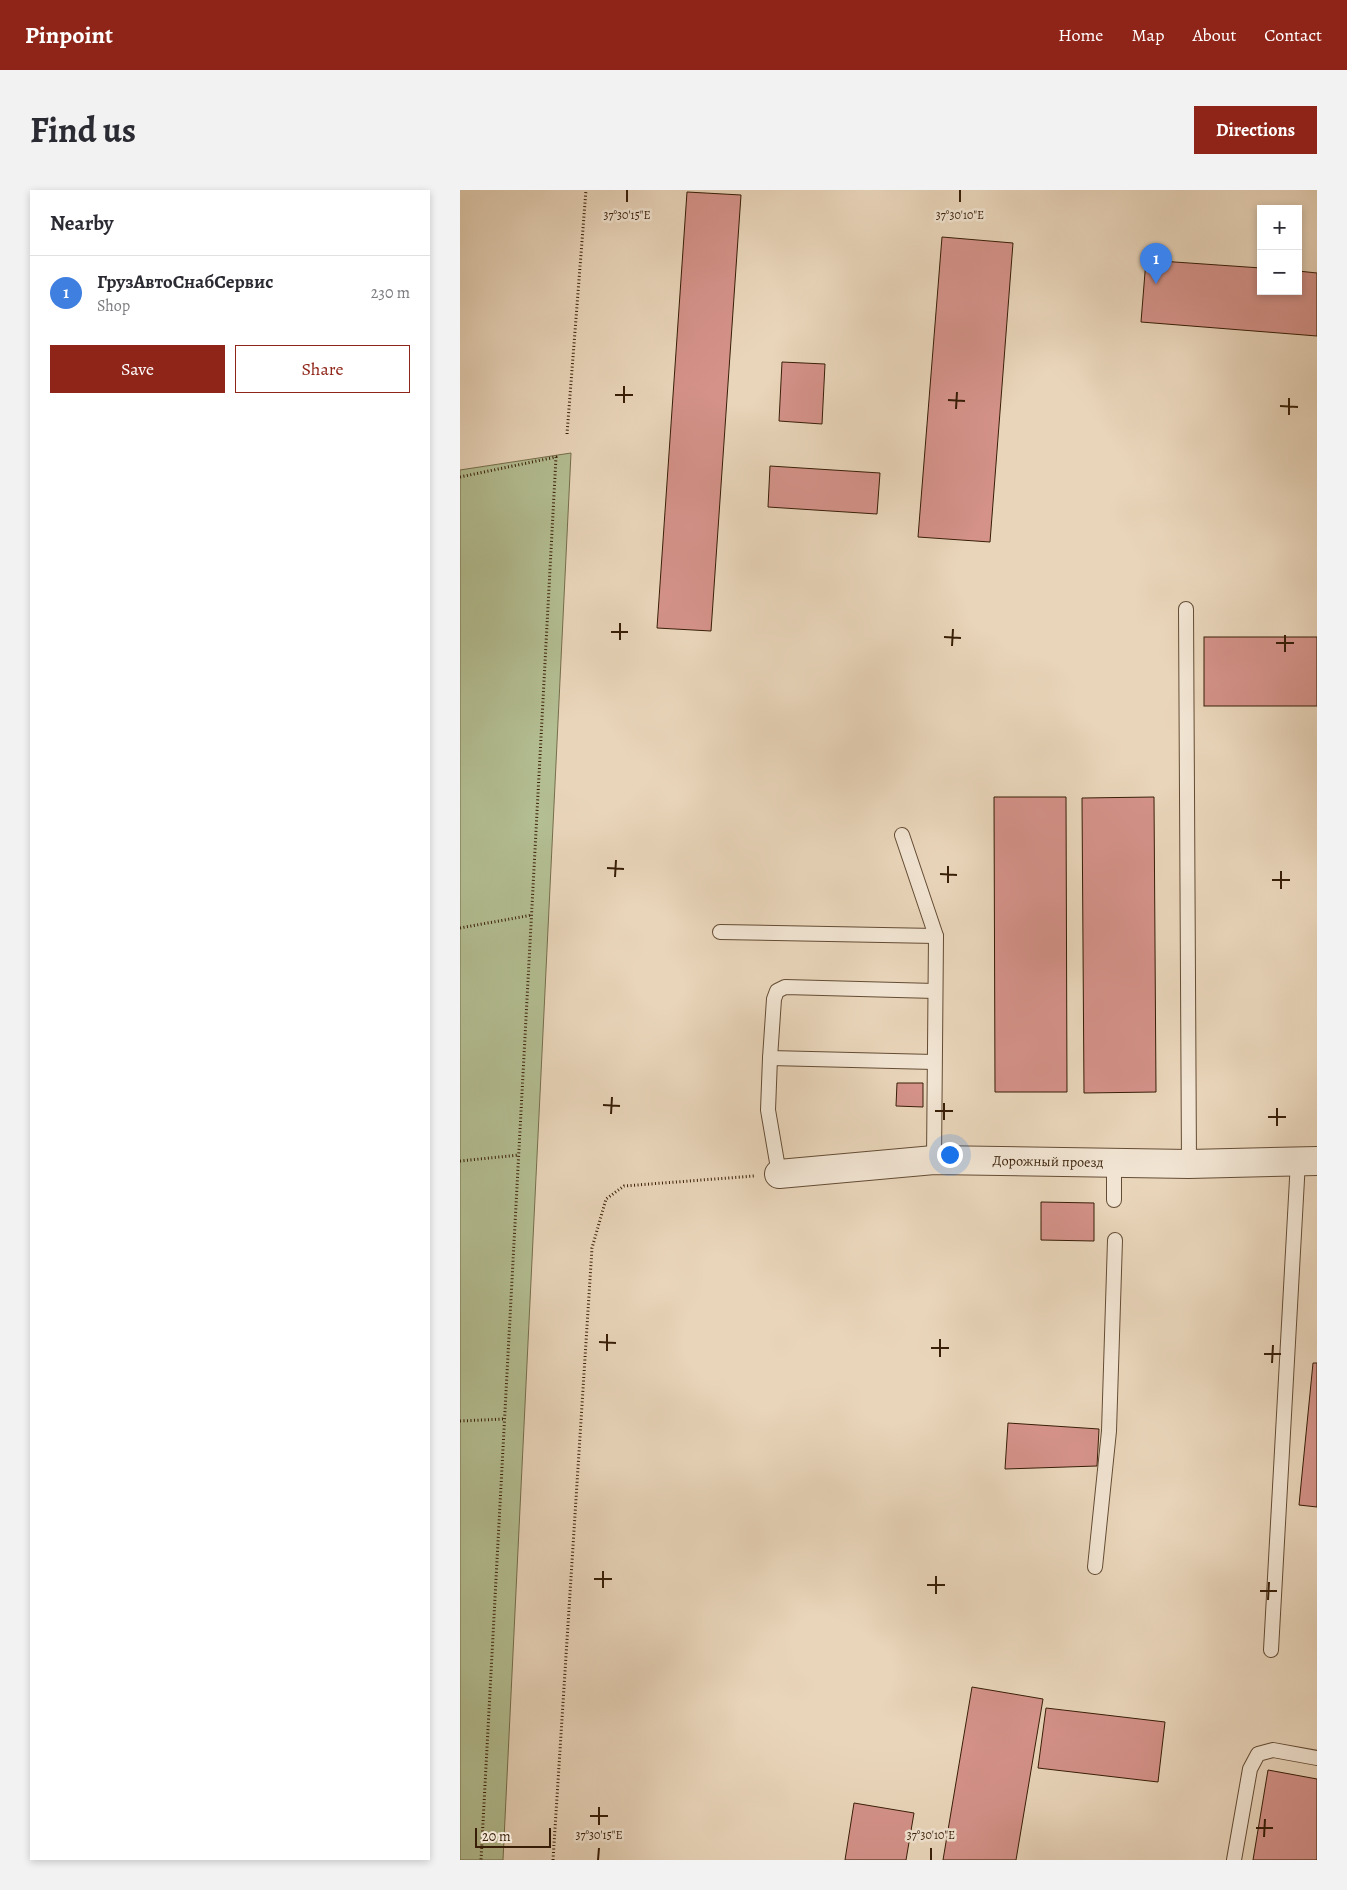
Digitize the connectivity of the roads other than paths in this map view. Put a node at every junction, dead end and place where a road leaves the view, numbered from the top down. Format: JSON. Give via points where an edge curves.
{"nodes":[{"id":1,"x":1186,"y":609,"type":"dead end"},
{"id":2,"x":902,"y":835,"type":"dead end"},
{"id":3,"x":720,"y":932,"type":"dead end"},
{"id":4,"x":936,"y":936,"type":"junction"},
{"id":5,"x":935,"y":991,"type":"junction"},
{"id":6,"x":770,"y":1058,"type":"junction"},
{"id":7,"x":934,"y":1062,"type":"junction"},
{"id":8,"x":934,"y":1160,"type":"junction"},
{"id":9,"x":1308,"y":1161,"type":"edge"},
{"id":10,"x":1114,"y":1162,"type":"junction"},
{"id":11,"x":1189,"y":1164,"type":"junction"},
{"id":12,"x":779,"y":1174,"type":"joint"},
{"id":13,"x":1114,"y":1200,"type":"dead end"},
{"id":14,"x":1115,"y":1240,"type":"dead end"},
{"id":15,"x":1095,"y":1567,"type":"dead end"},
{"id":16,"x":1271,"y":1650,"type":"dead end"},
{"id":17,"x":1317,"y":1758,"type":"edge"},
{"id":18,"x":1234,"y":1860,"type":"edge"}],
"edges":[{"from":1,"to":11,"type":"lane"},
{"from":2,"to":4,"type":"lane"},
{"from":3,"to":4,"type":"lane"},
{"from":4,"to":5,"type":"lane"},
{"from":5,"to":6,"type":"lane","via":[[785,987],[777,990]]},
{"from":5,"to":7,"type":"lane"},
{"from":6,"to":7,"type":"lane"},
{"from":6,"to":12,"type":"lane","via":[[768,1110]]},
{"from":7,"to":8,"type":"lane"},
{"from":8,"to":10,"type":"street","name":"Дорожный проезд"},
{"from":8,"to":12,"type":"street","name":"Дорожный проезд"},
{"from":9,"to":11,"type":"street","name":"Дорожный проезд"},
{"from":9,"to":16,"type":"lane"},
{"from":10,"to":11,"type":"street","name":"Дорожный проезд"},
{"from":10,"to":13,"type":"lane"},
{"from":14,"to":15,"type":"lane","via":[[1109,1431]]},
{"from":17,"to":18,"type":"lane","via":[[1273,1750],[1258,1754],[1250,1769]]}]}
